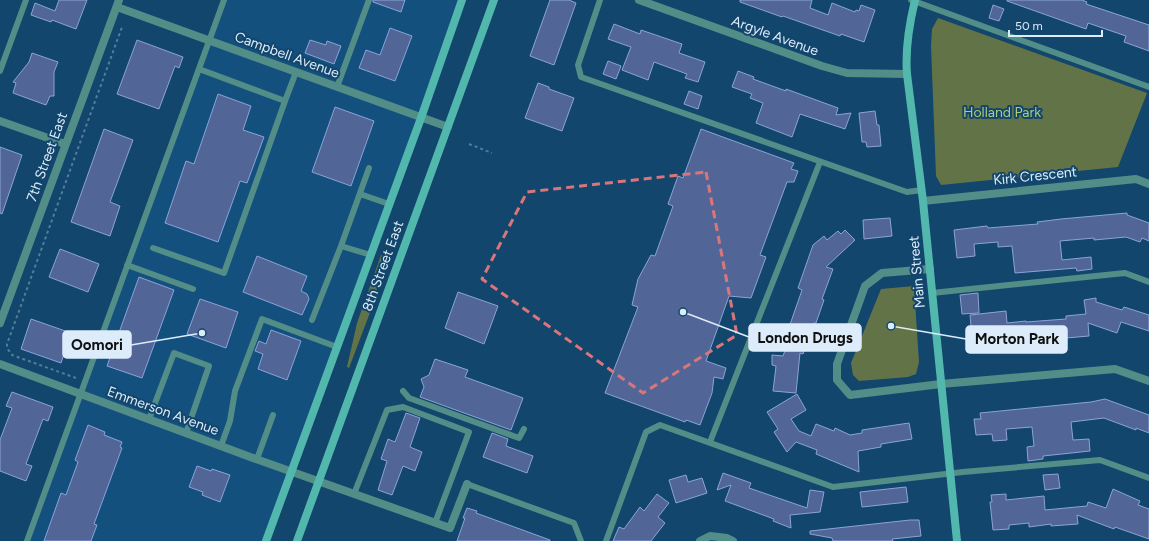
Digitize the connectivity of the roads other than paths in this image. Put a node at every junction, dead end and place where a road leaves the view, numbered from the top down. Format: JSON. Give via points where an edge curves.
{"nodes":[{"id":1,"x":26,"y":0,"type":"edge"},
{"id":2,"x":224,"y":0,"type":"edge"},
{"id":3,"x":369,"y":0,"type":"edge"},
{"id":4,"x":462,"y":0,"type":"edge"},
{"id":5,"x":494,"y":0,"type":"edge"},
{"id":6,"x":600,"y":0,"type":"edge"},
{"id":7,"x":639,"y":0,"type":"edge"},
{"id":8,"x":914,"y":0,"type":"edge"},
{"id":9,"x":118,"y":3,"type":"edge"},
{"id":10,"x":209,"y":40,"type":"junction"},
{"id":11,"x":199,"y":69,"type":"junction"},
{"id":12,"x":0,"y":71,"type":"edge"},
{"id":13,"x":296,"y":72,"type":"junction"},
{"id":14,"x":907,"y":74,"type":"junction"},
{"id":15,"x":337,"y":87,"type":"junction"},
{"id":16,"x":1149,"y":87,"type":"edge"},
{"id":17,"x":285,"y":101,"type":"junction"},
{"id":18,"x":421,"y":118,"type":"junction"},
{"id":19,"x":0,"y":121,"type":"edge"},
{"id":20,"x":448,"y":127,"type":"junction"},
{"id":21,"x":65,"y":144,"type":"junction"},
{"id":22,"x":820,"y":162,"type":"junction"},
{"id":23,"x":369,"y":168,"type":"dead end"},
{"id":24,"x":1149,"y":184,"type":"edge"},
{"id":25,"x":922,"y":190,"type":"junction"},
{"id":26,"x":360,"y":194,"type":"junction"},
{"id":27,"x":923,"y":201,"type":"junction"},
{"id":28,"x":389,"y":204,"type":"junction"},
{"id":29,"x":341,"y":246,"type":"junction"},
{"id":30,"x":154,"y":248,"type":"dead end"},
{"id":31,"x":371,"y":255,"type":"junction"},
{"id":32,"x":128,"y":265,"type":"junction"},
{"id":33,"x":930,"y":269,"type":"junction"},
{"id":34,"x":1149,"y":282,"type":"edge"},
{"id":35,"x":194,"y":289,"type":"dead end"},
{"id":36,"x":932,"y":293,"type":"junction"},
{"id":37,"x":312,"y":320,"type":"dead end"},
{"id":38,"x":0,"y":323,"type":"edge"},
{"id":39,"x":337,"y":347,"type":"junction"},
{"id":40,"x":0,"y":364,"type":"edge"},
{"id":41,"x":1149,"y":381,"type":"edge"},
{"id":42,"x":941,"y":384,"type":"junction"},
{"id":43,"x":403,"y":391,"type":"dead end"},
{"id":44,"x":81,"y":394,"type":"junction"},
{"id":45,"x":273,"y":415,"type":"dead end"},
{"id":46,"x":149,"y":419,"type":"junction"},
{"id":47,"x":524,"y":430,"type":"dead end"},
{"id":48,"x":186,"y":433,"type":"junction"},
{"id":49,"x":710,"y":442,"type":"junction"},
{"id":50,"x":221,"y":446,"type":"junction"},
{"id":51,"x":257,"y":459,"type":"junction"},
{"id":52,"x":292,"y":471,"type":"junction"},
{"id":53,"x":950,"y":474,"type":"junction"},
{"id":54,"x":1149,"y":478,"type":"edge"},
{"id":55,"x":318,"y":481,"type":"junction"},
{"id":56,"x":467,"y":484,"type":"joint"},
{"id":57,"x":354,"y":494,"type":"junction"},
{"id":58,"x":435,"y":523,"type":"junction"},
{"id":59,"x":27,"y":541,"type":"edge"},
{"id":60,"x":266,"y":541,"type":"edge"},
{"id":61,"x":297,"y":541,"type":"edge"},
{"id":62,"x":581,"y":541,"type":"edge"},
{"id":63,"x":606,"y":541,"type":"edge"},
{"id":64,"x":700,"y":541,"type":"edge"},
{"id":65,"x":733,"y":541,"type":"edge"},
{"id":66,"x":957,"y":541,"type":"edge"}],
"edges":[{"from":1,"to":12,"type":"lane"},
{"from":2,"to":10,"type":"lane"},
{"from":3,"to":15,"type":"lane"},
{"from":4,"to":18,"type":"main road","name":"8th Street East"},
{"from":5,"to":20,"type":"main road","name":"8th Street East"},
{"from":6,"to":22,"type":"lane","via":[[578,65],[581,77]]},
{"from":7,"to":14,"type":"street","name":"Argyle Avenue","via":[[847,73]]},
{"from":8,"to":14,"type":"main road","name":"Main Street","via":[[906,55]]},
{"from":8,"to":16,"type":"lane"},
{"from":9,"to":10,"type":"street","name":"Campbell Avenue"},
{"from":9,"to":21,"type":"street","name":"7th Street East"},
{"from":10,"to":11,"type":"lane"},
{"from":10,"to":13,"type":"street","name":"Campbell Avenue"},
{"from":11,"to":17,"type":"lane"},
{"from":11,"to":32,"type":"lane"},
{"from":13,"to":15,"type":"street","name":"Campbell Avenue"},
{"from":13,"to":17,"type":"lane"},
{"from":14,"to":25,"type":"main road","name":"Main Street"},
{"from":15,"to":18,"type":"street","name":"Campbell Avenue"},
{"from":17,"to":30,"type":"lane","via":[[224,274]]},
{"from":18,"to":20,"type":"street","name":"Campbell Avenue"},
{"from":18,"to":28,"type":"main road","name":"8th Street East"},
{"from":19,"to":21,"type":"street"},
{"from":20,"to":55,"type":"main road","name":"8th Street East"},
{"from":21,"to":38,"type":"street","name":"7th Street East"},
{"from":22,"to":25,"type":"lane","via":[[907,192]]},
{"from":22,"to":49,"type":"lane"},
{"from":23,"to":26,"type":"lane"},
{"from":24,"to":27,"type":"street","name":"Kirk Crescent","via":[[1136,179]]},
{"from":25,"to":27,"type":"main road","name":"Main Street"},
{"from":26,"to":28,"type":"lane"},
{"from":26,"to":29,"type":"lane"},
{"from":27,"to":33,"type":"main road","name":"Main Street"},
{"from":28,"to":31,"type":"main road","name":"8th Street East"},
{"from":29,"to":31,"type":"lane"},
{"from":29,"to":37,"type":"lane"},
{"from":31,"to":39,"type":"main road","name":"8th Street East"},
{"from":32,"to":35,"type":"lane"},
{"from":32,"to":44,"type":"lane"},
{"from":33,"to":36,"type":"main road","name":"Main Street"},
{"from":33,"to":42,"type":"street","via":[[882,273],[865,286],[837,364],[837,380],[850,395]]},
{"from":34,"to":36,"type":"lane","via":[[1125,273]]},
{"from":36,"to":42,"type":"main road","name":"Main Street"},
{"from":39,"to":50,"type":"lane","via":[[262,319],[235,391],[230,420]]},
{"from":39,"to":52,"type":"main road","name":"8th Street East"},
{"from":40,"to":44,"type":"street","name":"Emmerson Avenue"},
{"from":41,"to":42,"type":"street","via":[[1115,368]]},
{"from":42,"to":53,"type":"main road","name":"Main Street"},
{"from":43,"to":47,"type":"lane","via":[[409,398],[519,438]]},
{"from":44,"to":46,"type":"street","name":"Emmerson Avenue"},
{"from":44,"to":59,"type":"lane"},
{"from":45,"to":51,"type":"lane"},
{"from":46,"to":48,"type":"street","name":"Emmerson Avenue"},
{"from":46,"to":48,"type":"lane","via":[[174,353],[209,366]]},
{"from":48,"to":50,"type":"street","name":"Emmerson Avenue"},
{"from":49,"to":53,"type":"lane","via":[[833,487]]},
{"from":49,"to":63,"type":"lane","via":[[660,425],[646,432]]},
{"from":50,"to":51,"type":"street","name":"Emmerson Avenue"},
{"from":51,"to":52,"type":"street","name":"Emmerson Avenue"},
{"from":52,"to":55,"type":"street","name":"Emmerson Avenue"},
{"from":52,"to":60,"type":"main road","name":"8th Street East"},
{"from":53,"to":54,"type":"lane","via":[[1100,460]]},
{"from":53,"to":66,"type":"main road","name":"Main Street"},
{"from":55,"to":57,"type":"street","name":"Emmerson Avenue"},
{"from":55,"to":61,"type":"main road","name":"8th Street East"},
{"from":56,"to":58,"type":"street","name":"Emmerson Avenue","via":[[450,528]]},
{"from":56,"to":62,"type":"lane","via":[[574,523]]},
{"from":57,"to":58,"type":"street","name":"Emmerson Avenue"},
{"from":57,"to":58,"type":"lane","via":[[387,410],[403,407],[469,432]]},
{"from":64,"to":65,"type":"street","via":[[710,536]]}]}
